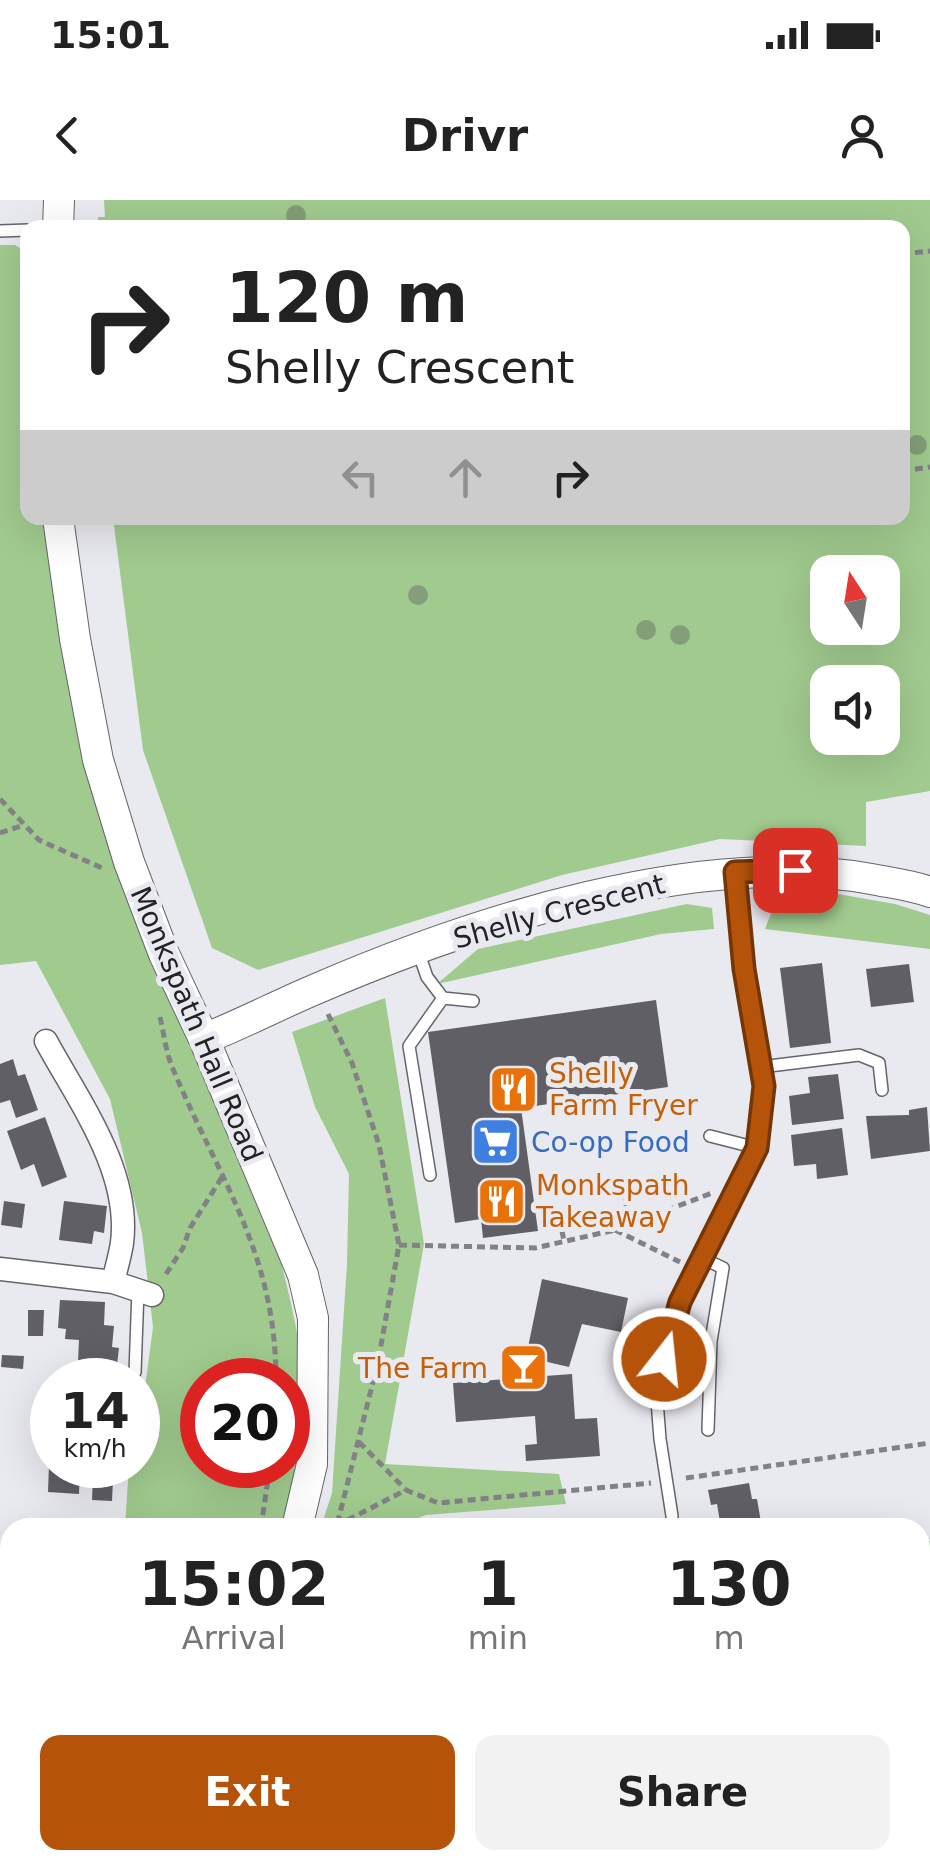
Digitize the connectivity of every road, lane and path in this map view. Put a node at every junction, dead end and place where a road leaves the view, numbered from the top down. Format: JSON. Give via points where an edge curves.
{"nodes":[{"id":1,"x":59,"y":525,"type":"edge"},
{"id":2,"x":0,"y":799,"type":"edge"},
{"id":3,"x":24,"y":824,"type":"junction"},
{"id":4,"x":0,"y":833,"type":"edge"},
{"id":5,"x":105,"y":869,"type":"dead end"},
{"id":6,"x":735,"y":872,"type":"junction"},
{"id":7,"x":930,"y":892,"type":"edge"},
{"id":8,"x":418,"y":951,"type":"junction"},
{"id":9,"x":316,"y":989,"type":"junction"},
{"id":10,"x":443,"y":998,"type":"junction"},
{"id":11,"x":473,"y":1001,"type":"dead end"},
{"id":12,"x":204,"y":1039,"type":"junction"},
{"id":13,"x":46,"y":1042,"type":"dead end"},
{"id":14,"x":761,"y":1067,"type":"junction"},
{"id":15,"x":882,"y":1090,"type":"dead end"},
{"id":16,"x":710,"y":1136,"type":"dead end"},
{"id":17,"x":757,"y":1148,"type":"junction"},
{"id":18,"x":224,"y":1174,"type":"dead end"},
{"id":19,"x":430,"y":1175,"type":"dead end"},
{"id":20,"x":741,"y":1182,"type":"junction"},
{"id":21,"x":624,"y":1192,"type":"dead end"},
{"id":22,"x":547,"y":1204,"type":"dead end"},
{"id":23,"x":629,"y":1225,"type":"junction"},
{"id":24,"x":616,"y":1230,"type":"junction"},
{"id":25,"x":564,"y":1242,"type":"junction"},
{"id":26,"x":399,"y":1245,"type":"junction"},
{"id":27,"x":698,"y":1263,"type":"junction"},
{"id":28,"x":0,"y":1269,"type":"edge"},
{"id":29,"x":112,"y":1282,"type":"junction"},
{"id":30,"x":145,"y":1292,"type":"junction"},
{"id":31,"x":137,"y":1358,"type":"edge"},
{"id":32,"x":708,"y":1430,"type":"dead end"},
{"id":33,"x":358,"y":1441,"type":"junction"},
{"id":34,"x":930,"y":1444,"type":"edge"},
{"id":35,"x":666,"y":1481,"type":"junction"},
{"id":36,"x":267,"y":1488,"type":"edge"},
{"id":37,"x":406,"y":1490,"type":"junction"},
{"id":38,"x":672,"y":1516,"type":"dead end"},
{"id":39,"x":262,"y":1518,"type":"edge"},
{"id":40,"x":299,"y":1518,"type":"edge"},
{"id":41,"x":338,"y":1518,"type":"edge"},
{"id":42,"x":353,"y":1518,"type":"edge"}],
"edges":[{"from":1,"to":12,"type":"street","name":"Monkspath Hall Road","via":[[98,760],[128,862]]},
{"from":2,"to":3,"type":"path"},
{"from":3,"to":4,"type":"path"},
{"from":3,"to":5,"type":"path","via":[[40,840]]},
{"from":6,"to":7,"type":"street","name":"Shelly Crescent","via":[[850,875]]},
{"from":6,"to":8,"type":"street","name":"Shelly Crescent","via":[[610,892]]},
{"from":6,"to":14,"type":"lane"},
{"from":8,"to":9,"type":"street","name":"Shelly Crescent"},
{"from":8,"to":10,"type":"lane"},
{"from":9,"to":12,"type":"street","name":"Shelly Crescent"},
{"from":9,"to":26,"type":"path","via":[[352,1063],[379,1145]]},
{"from":10,"to":11,"type":"lane"},
{"from":10,"to":19,"type":"lane","via":[[409,1046]]},
{"from":12,"to":40,"type":"street","name":"Monkspath Hall Road","via":[[287,1234],[313,1318],[312,1464]]},
{"from":13,"to":29,"type":"street","via":[[110,1160],[122,1218]]},
{"from":14,"to":15,"type":"lane","via":[[859,1054],[879,1064]]},
{"from":14,"to":17,"type":"lane"},
{"from":16,"to":17,"type":"lane"},
{"from":17,"to":20,"type":"lane"},
{"from":18,"to":30,"type":"path","via":[[183,1248]]},
{"from":20,"to":23,"type":"path"},
{"from":20,"to":27,"type":"lane"},
{"from":21,"to":23,"type":"path"},
{"from":22,"to":25,"type":"path","via":[[550,1227],[561,1226]]},
{"from":23,"to":24,"type":"path"},
{"from":24,"to":25,"type":"path"},
{"from":24,"to":27,"type":"path"},
{"from":25,"to":26,"type":"path","via":[[535,1248]]},
{"from":26,"to":33,"type":"path"},
{"from":27,"to":32,"type":"lane","via":[[723,1268],[711,1341]]},
{"from":27,"to":35,"type":"lane","via":[[656,1388]]},
{"from":28,"to":29,"type":"street"},
{"from":29,"to":30,"type":"street"},
{"from":30,"to":31,"type":"lane"},
{"from":33,"to":37,"type":"path"},
{"from":33,"to":41,"type":"path"},
{"from":34,"to":35,"type":"path"},
{"from":35,"to":37,"type":"path","via":[[438,1503]]},
{"from":35,"to":38,"type":"lane"},
{"from":36,"to":39,"type":"path"},
{"from":37,"to":42,"type":"path"}]}
